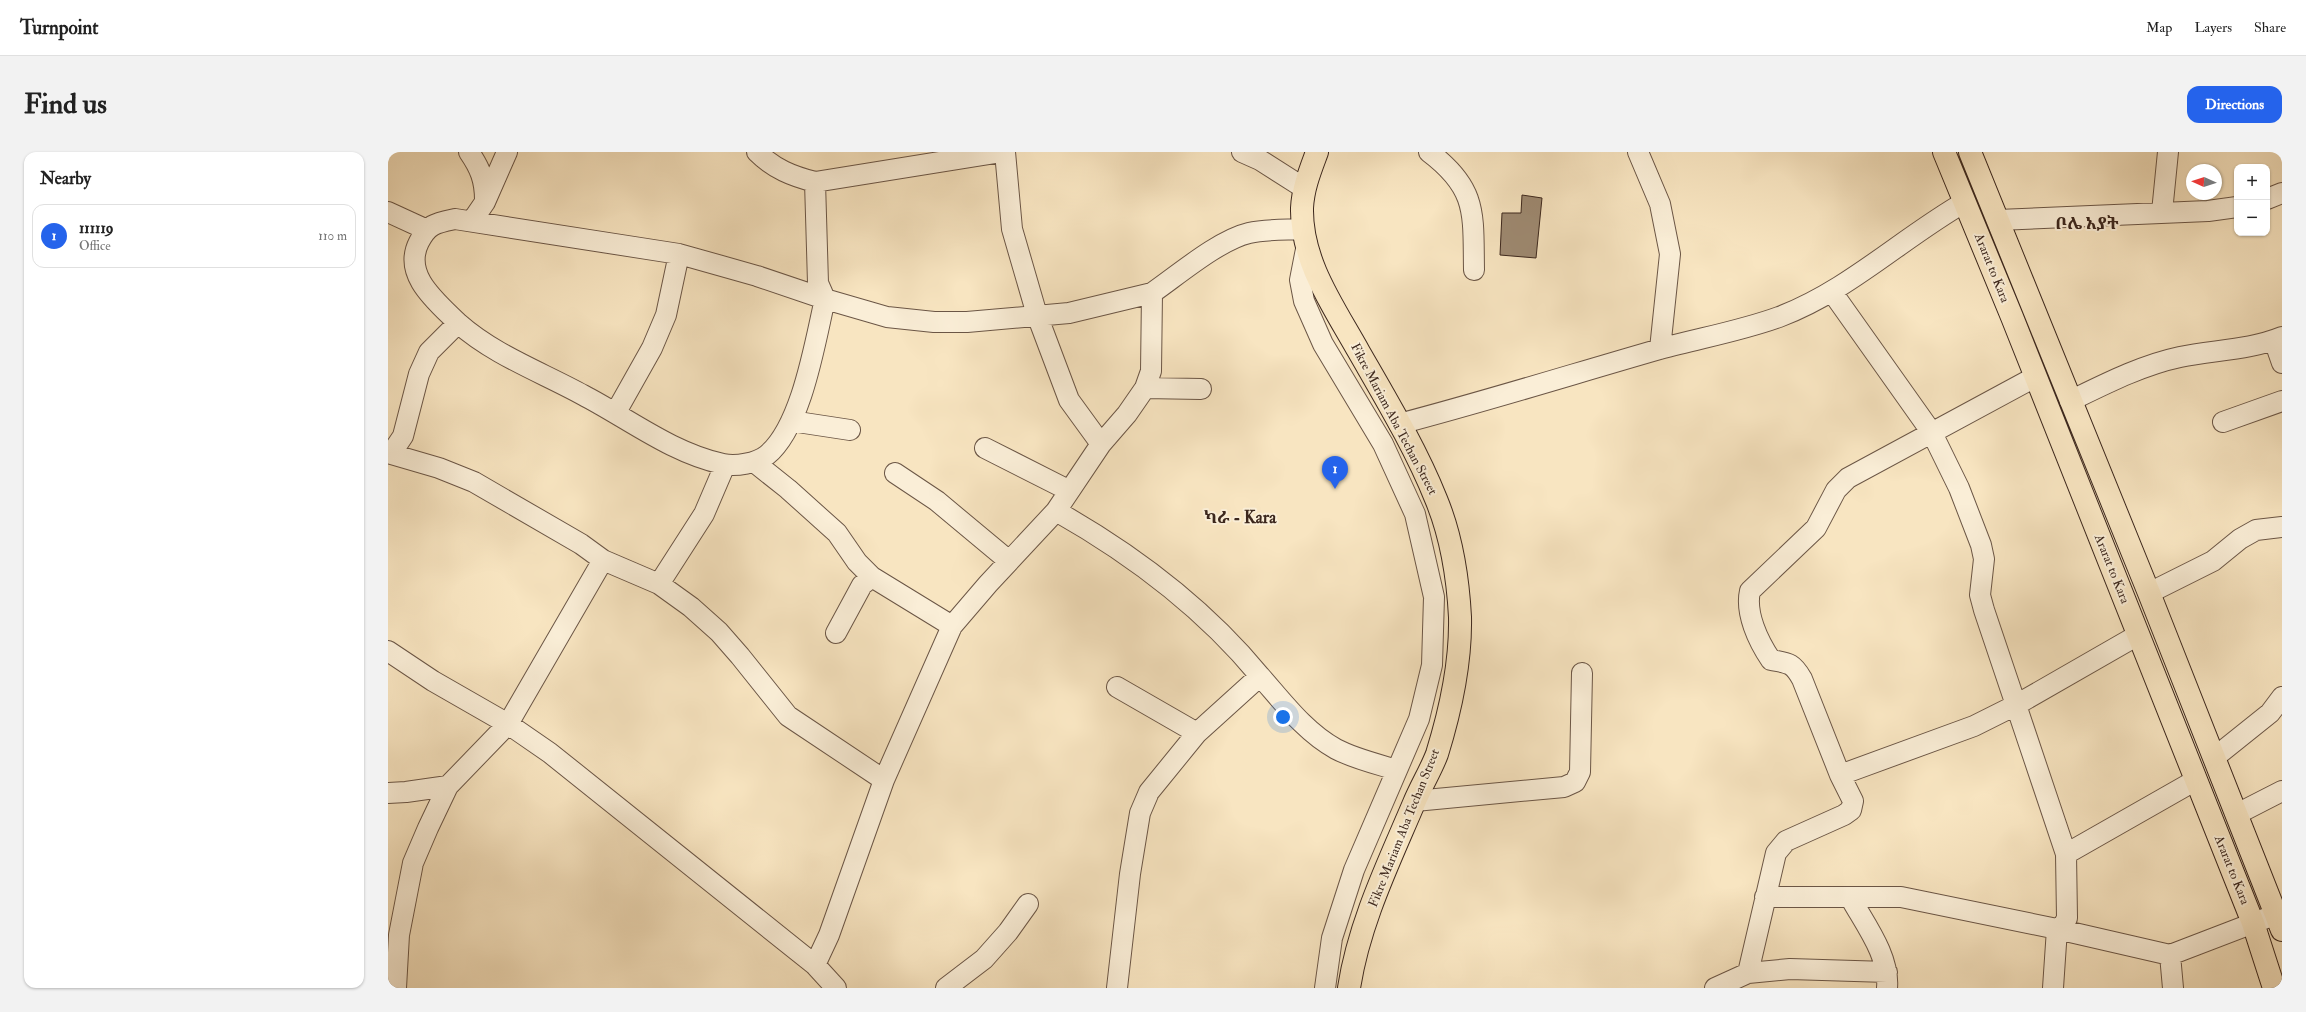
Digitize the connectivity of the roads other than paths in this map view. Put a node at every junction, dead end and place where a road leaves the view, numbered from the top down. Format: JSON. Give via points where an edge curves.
{"nodes":[{"id":1,"x":469,"y":152,"type":"edge"},
{"id":2,"x":507,"y":152,"type":"edge"},
{"id":3,"x":757,"y":152,"type":"edge"},
{"id":4,"x":1004,"y":152,"type":"edge"},
{"id":5,"x":1242,"y":152,"type":"edge"},
{"id":6,"x":1317,"y":152,"type":"edge"},
{"id":7,"x":1429,"y":152,"type":"edge"},
{"id":8,"x":1638,"y":152,"type":"edge"},
{"id":9,"x":1944,"y":152,"type":"edge"},
{"id":10,"x":1970,"y":152,"type":"edge"},
{"id":11,"x":2168,"y":152,"type":"edge"},
{"id":12,"x":815,"y":182,"type":"junction"},
{"id":13,"x":1304,"y":188,"type":"junction"},
{"id":14,"x":2282,"y":193,"type":"edge"},
{"id":15,"x":2270,"y":198,"type":"edge"},
{"id":16,"x":485,"y":202,"type":"junction"},
{"id":17,"x":1965,"y":202,"type":"junction"},
{"id":18,"x":2234,"y":207,"type":"edge"},
{"id":19,"x":388,"y":212,"type":"edge"},
{"id":20,"x":2162,"y":212,"type":"junction"},
{"id":21,"x":1998,"y":220,"type":"junction"},
{"id":22,"x":472,"y":221,"type":"junction"},
{"id":23,"x":425,"y":229,"type":"junction"},
{"id":24,"x":1305,"y":236,"type":"junction"},
{"id":25,"x":2010,"y":249,"type":"junction"},
{"id":26,"x":679,"y":254,"type":"junction"},
{"id":27,"x":1988,"y":260,"type":"junction"},
{"id":28,"x":1474,"y":270,"type":"dead end"},
{"id":29,"x":1832,"y":292,"type":"junction"},
{"id":30,"x":1152,"y":293,"type":"junction"},
{"id":31,"x":825,"y":299,"type":"junction"},
{"id":32,"x":1037,"y":315,"type":"junction"},
{"id":33,"x":458,"y":324,"type":"junction"},
{"id":34,"x":2278,"y":339,"type":"edge"},
{"id":35,"x":1660,"y":349,"type":"junction"},
{"id":36,"x":2282,"y":363,"type":"edge"},
{"id":37,"x":2035,"y":377,"type":"junction"},
{"id":38,"x":1145,"y":388,"type":"junction"},
{"id":39,"x":1201,"y":389,"type":"dead end"},
{"id":40,"x":2070,"y":401,"type":"junction"},
{"id":41,"x":2282,"y":401,"type":"edge"},
{"id":42,"x":616,"y":412,"type":"junction"},
{"id":43,"x":791,"y":421,"type":"junction"},
{"id":44,"x":2223,"y":422,"type":"dead end"},
{"id":45,"x":1400,"y":424,"type":"junction"},
{"id":46,"x":850,"y":430,"type":"dead end"},
{"id":47,"x":1932,"y":433,"type":"junction"},
{"id":48,"x":1101,"y":444,"type":"junction"},
{"id":49,"x":985,"y":448,"type":"dead end"},
{"id":50,"x":389,"y":454,"type":"edge"},
{"id":51,"x":754,"y":462,"type":"junction"},
{"id":52,"x":725,"y":465,"type":"junction"},
{"id":53,"x":895,"y":473,"type":"dead end"},
{"id":54,"x":1068,"y":490,"type":"junction"},
{"id":55,"x":1056,"y":511,"type":"junction"},
{"id":56,"x":2282,"y":527,"type":"edge"},
{"id":57,"x":603,"y":560,"type":"junction"},
{"id":58,"x":1009,"y":561,"type":"junction"},
{"id":59,"x":872,"y":577,"type":"junction"},
{"id":60,"x":659,"y":584,"type":"junction"},
{"id":61,"x":2149,"y":593,"type":"junction"},
{"id":62,"x":952,"y":626,"type":"junction"},
{"id":63,"x":836,"y":633,"type":"dead end"},
{"id":64,"x":2138,"y":635,"type":"junction"},
{"id":65,"x":388,"y":651,"type":"edge"},
{"id":66,"x":1582,"y":672,"type":"dead end"},
{"id":67,"x":1260,"y":676,"type":"junction"},
{"id":68,"x":1117,"y":687,"type":"dead end"},
{"id":69,"x":2282,"y":697,"type":"edge"},
{"id":70,"x":2016,"y":704,"type":"junction"},
{"id":71,"x":508,"y":724,"type":"junction"},
{"id":72,"x":1197,"y":732,"type":"junction"},
{"id":73,"x":2214,"y":757,"type":"junction"},
{"id":74,"x":1397,"y":770,"type":"junction"},
{"id":75,"x":1840,"y":775,"type":"junction"},
{"id":76,"x":884,"y":780,"type":"junction"},
{"id":77,"x":2196,"y":780,"type":"junction"},
{"id":78,"x":448,"y":786,"type":"junction"},
{"id":79,"x":2282,"y":791,"type":"edge"},
{"id":80,"x":388,"y":793,"type":"edge"},
{"id":81,"x":1415,"y":801,"type":"junction"},
{"id":82,"x":2237,"y":814,"type":"junction"},
{"id":83,"x":2066,"y":854,"type":"junction"},
{"id":84,"x":1764,"y":897,"type":"junction"},
{"id":85,"x":1850,"y":897,"type":"junction"},
{"id":86,"x":1028,"y":904,"type":"dead end"},
{"id":87,"x":2280,"y":919,"type":"edge"},
{"id":88,"x":2253,"y":923,"type":"junction"},
{"id":89,"x":2057,"y":929,"type":"junction"},
{"id":90,"x":2170,"y":955,"type":"junction"},
{"id":91,"x":815,"y":965,"type":"junction"},
{"id":92,"x":1748,"y":973,"type":"junction"},
{"id":93,"x":1887,"y":980,"type":"edge"},
{"id":94,"x":396,"y":988,"type":"edge"},
{"id":95,"x":836,"y":988,"type":"edge"},
{"id":96,"x":946,"y":988,"type":"edge"},
{"id":97,"x":1117,"y":988,"type":"edge"},
{"id":98,"x":1325,"y":988,"type":"edge"},
{"id":99,"x":1349,"y":988,"type":"edge"},
{"id":100,"x":1715,"y":988,"type":"edge"},
{"id":101,"x":2053,"y":988,"type":"edge"},
{"id":102,"x":2173,"y":988,"type":"edge"},
{"id":103,"x":2274,"y":988,"type":"edge"}],
"edges":[{"from":1,"to":16,"type":"street","via":[[483,176]]},
{"from":2,"to":16,"type":"street"},
{"from":3,"to":12,"type":"street","via":[[769,164],[787,174]]},
{"from":4,"to":12,"type":"street"},
{"from":4,"to":32,"type":"street","via":[[1012,230]]},
{"from":5,"to":13,"type":"street","via":[[1260,160]]},
{"from":6,"to":13,"type":"main road","name":"Fikre Mariam Aba Techan Street"},
{"from":7,"to":28,"type":"street","via":[[1460,180],[1469,197],[1473,216]]},
{"from":8,"to":35,"type":"street","via":[[1660,204],[1670,254]]},
{"from":9,"to":17,"type":"main road","name":"Ararat to Kara"},
{"from":10,"to":21,"type":"main road","name":"Ararat to Kara"},
{"from":11,"to":20,"type":"street"},
{"from":12,"to":31,"type":"street","via":[[818,283]]},
{"from":13,"to":24,"type":"main road","name":"Fikre Mariam Aba Techan Street"},
{"from":14,"to":15,"type":"street"},
{"from":16,"to":22,"type":"street"},
{"from":17,"to":27,"type":"main road","name":"Ararat to Kara"},
{"from":17,"to":29,"type":"street","via":[[1932,220]]},
{"from":18,"to":20,"type":"street"},
{"from":19,"to":23,"type":"street"},
{"from":20,"to":21,"type":"street"},
{"from":21,"to":25,"type":"main road","name":"Ararat to Kara"},
{"from":22,"to":23,"type":"street","via":[[455,219]]},
{"from":22,"to":26,"type":"street"},
{"from":23,"to":33,"type":"street","via":[[413,263],[418,278],[428,293]]},
{"from":24,"to":30,"type":"street","via":[[1249,233],[1238,237]]},
{"from":24,"to":45,"type":"main road","name":"Fikre Mariam Aba Techan Street","via":[[1318,280]]},
{"from":24,"to":74,"type":"street","via":[[1300,280],[1304,301],[1323,344],[1383,444],[1415,514],[1434,597],[1432,665],[1419,719]]},
{"from":25,"to":27,"type":"main road"},
{"from":25,"to":40,"type":"main road","name":"Ararat to Kara"},
{"from":26,"to":31,"type":"street"},
{"from":26,"to":42,"type":"street","via":[[666,315],[652,348]]},
{"from":27,"to":37,"type":"main road","name":"Ararat to Kara"},
{"from":29,"to":35,"type":"street","via":[[1780,317]]},
{"from":29,"to":47,"type":"street"},
{"from":30,"to":32,"type":"street","via":[[1069,313]]},
{"from":30,"to":38,"type":"street","via":[[1151,371]]},
{"from":31,"to":32,"type":"street","via":[[887,317],[934,322],[967,322]]},
{"from":31,"to":43,"type":"street","via":[[807,372]]},
{"from":32,"to":48,"type":"street","via":[[1069,400]]},
{"from":33,"to":42,"type":"street","via":[[497,351]]},
{"from":33,"to":50,"type":"street","via":[[429,352],[419,374],[403,436]]},
{"from":34,"to":36,"type":"street"},
{"from":34,"to":40,"type":"street","via":[[2179,357],[2152,365]]},
{"from":35,"to":45,"type":"street"},
{"from":37,"to":47,"type":"street"},
{"from":37,"to":64,"type":"main road","name":"Ararat to Kara"},
{"from":38,"to":39,"type":"street"},
{"from":38,"to":48,"type":"street"},
{"from":40,"to":61,"type":"main road","name":"Ararat to Kara"},
{"from":41,"to":44,"type":"street"},
{"from":42,"to":52,"type":"street","via":[[661,440],[691,454]]},
{"from":43,"to":46,"type":"street"},
{"from":43,"to":51,"type":"street","via":[[776,446],[766,456]]},
{"from":45,"to":81,"type":"main road","name":"Fikre Mariam Aba Techan Street","via":[[1436,500],[1456,576],[1460,618],[1456,683],[1436,755]]},
{"from":47,"to":70,"type":"street","via":[[1959,488],[1981,545],[1984,559],[1980,595]]},
{"from":47,"to":75,"type":"street","via":[[1848,478],[1836,490],[1816,528],[1750,591],[1748,601],[1761,645],[1771,660],[1794,666],[1802,679]]},
{"from":48,"to":54,"type":"street"},
{"from":49,"to":54,"type":"street"},
{"from":50,"to":57,"type":"street","via":[[439,468],[474,482],[581,544]]},
{"from":51,"to":52,"type":"street"},
{"from":51,"to":59,"type":"street","via":[[836,533],[857,562]]},
{"from":52,"to":60,"type":"street","via":[[704,514]]},
{"from":53,"to":58,"type":"street","via":[[937,501]]},
{"from":54,"to":55,"type":"street"},
{"from":55,"to":58,"type":"street"},
{"from":55,"to":67,"type":"street","via":[[1096,535],[1170,588],[1238,649]]},
{"from":56,"to":61,"type":"street","via":[[2256,530],[2240,538],[2213,561]]},
{"from":57,"to":60,"type":"street"},
{"from":57,"to":71,"type":"street"},
{"from":58,"to":62,"type":"street"},
{"from":59,"to":62,"type":"street"},
{"from":59,"to":63,"type":"street","via":[[862,585]]},
{"from":60,"to":76,"type":"street","via":[[719,632],[788,716]]},
{"from":61,"to":73,"type":"main road","name":"Ararat to Kara"},
{"from":62,"to":76,"type":"street"},
{"from":64,"to":70,"type":"street"},
{"from":64,"to":77,"type":"main road","name":"Ararat to Kara"},
{"from":65,"to":71,"type":"street","via":[[433,681]]},
{"from":66,"to":81,"type":"street","via":[[1580,772],[1575,782],[1564,787]]},
{"from":67,"to":72,"type":"street"},
{"from":67,"to":74,"type":"street","via":[[1305,727],[1319,738],[1337,750]]},
{"from":68,"to":72,"type":"street"},
{"from":69,"to":73,"type":"street","via":[[2270,713]]},
{"from":70,"to":75,"type":"street","via":[[1974,726]]},
{"from":70,"to":83,"type":"street"},
{"from":71,"to":78,"type":"street"},
{"from":71,"to":91,"type":"street","via":[[550,753]]},
{"from":72,"to":97,"type":"street","via":[[1148,792],[1140,813]]},
{"from":73,"to":82,"type":"main road","name":"Ararat to Kara"},
{"from":74,"to":98,"type":"street","via":[[1354,870],[1332,938]]},
{"from":75,"to":84,"type":"street","via":[[1854,801],[1851,810],[1780,846]]},
{"from":76,"to":91,"type":"street","via":[[829,935]]},
{"from":77,"to":83,"type":"street"},
{"from":77,"to":88,"type":"main road","name":"Ararat to Kara"},
{"from":78,"to":80,"type":"street"},
{"from":78,"to":94,"type":"street","via":[[413,863],[399,935]]},
{"from":79,"to":82,"type":"street"},
{"from":81,"to":99,"type":"main road","name":"Fikre Mariam Aba Techan Street","via":[[1354,956]]},
{"from":82,"to":87,"type":"main road","name":"Ararat to Kara"},
{"from":83,"to":89,"type":"street","via":[[2067,918],[2063,926]]},
{"from":84,"to":85,"type":"street"},
{"from":84,"to":92,"type":"street"},
{"from":85,"to":89,"type":"street","via":[[1901,897]]},
{"from":85,"to":93,"type":"street","via":[[1881,954]]},
{"from":86,"to":96,"type":"street","via":[[984,959]]},
{"from":87,"to":88,"type":"street"},
{"from":88,"to":90,"type":"street"},
{"from":88,"to":103,"type":"main road","name":"Ararat to Kara"},
{"from":89,"to":90,"type":"street"},
{"from":89,"to":101,"type":"street"},
{"from":90,"to":102,"type":"street"},
{"from":91,"to":95,"type":"street"},
{"from":92,"to":93,"type":"street","via":[[1790,969]]},
{"from":92,"to":100,"type":"street"}]}
